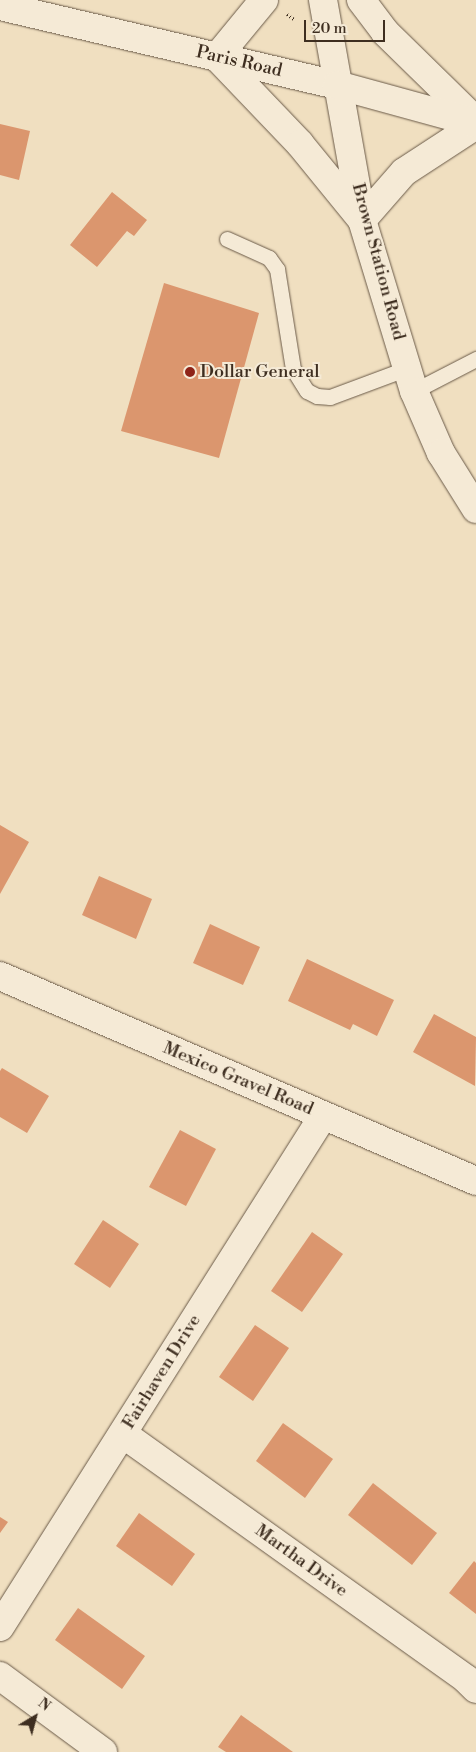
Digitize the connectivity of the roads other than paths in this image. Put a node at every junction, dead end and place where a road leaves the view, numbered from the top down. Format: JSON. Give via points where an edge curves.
{"nodes":[{"id":1,"x":264,"y":0,"type":"edge"},
{"id":2,"x":323,"y":0,"type":"edge"},
{"id":3,"x":361,"y":0,"type":"edge"},
{"id":4,"x":0,"y":6,"type":"edge"},
{"id":5,"x":217,"y":57,"type":"junction"},
{"id":6,"x":337,"y":85,"type":"junction"},
{"id":7,"x":476,"y":123,"type":"edge"},
{"id":8,"x":362,"y":220,"type":"junction"},
{"id":9,"x":227,"y":239,"type":"dead end"},
{"id":10,"x":476,"y":359,"type":"edge"},
{"id":11,"x":411,"y":379,"type":"junction"},
{"id":12,"x":476,"y":508,"type":"edge"},
{"id":13,"x":0,"y":976,"type":"edge"},
{"id":14,"x":323,"y":1116,"type":"junction"},
{"id":15,"x":476,"y":1181,"type":"edge"},
{"id":16,"x":123,"y":1434,"type":"junction"},
{"id":17,"x":0,"y":1628,"type":"edge"},
{"id":18,"x":0,"y":1676,"type":"edge"},
{"id":19,"x":476,"y":1689,"type":"edge"},
{"id":20,"x":103,"y":1752,"type":"edge"}],
"edges":[{"from":1,"to":5,"type":"street"},
{"from":2,"to":6,"type":"street","name":"Brown Station Road"},
{"from":3,"to":7,"type":"street","via":[[385,32]]},
{"from":4,"to":5,"type":"street","name":"Paris Road"},
{"from":5,"to":6,"type":"street","name":"Paris Road"},
{"from":5,"to":8,"type":"street","via":[[300,144]]},
{"from":6,"to":7,"type":"street","name":"Paris Road"},
{"from":6,"to":8,"type":"street","name":"Brown Station Road"},
{"from":7,"to":8,"type":"street","via":[[404,172]]},
{"from":8,"to":11,"type":"street","name":"Brown Station Road"},
{"from":9,"to":11,"type":"lane","via":[[269,258],[277,269],[293,369],[306,391],[330,397]]},
{"from":10,"to":11,"type":"lane"},
{"from":11,"to":12,"type":"street","name":"Brown Station Road","via":[[441,453]]},
{"from":13,"to":14,"type":"street","name":"Mexico Gravel Road"},
{"from":14,"to":15,"type":"street","name":"Mexico Gravel Road"},
{"from":14,"to":16,"type":"street","name":"Fairhaven Drive"},
{"from":16,"to":17,"type":"street","name":"Fairhaven Drive"},
{"from":16,"to":19,"type":"street","name":"Martha Drive"},
{"from":18,"to":20,"type":"street"}]}
